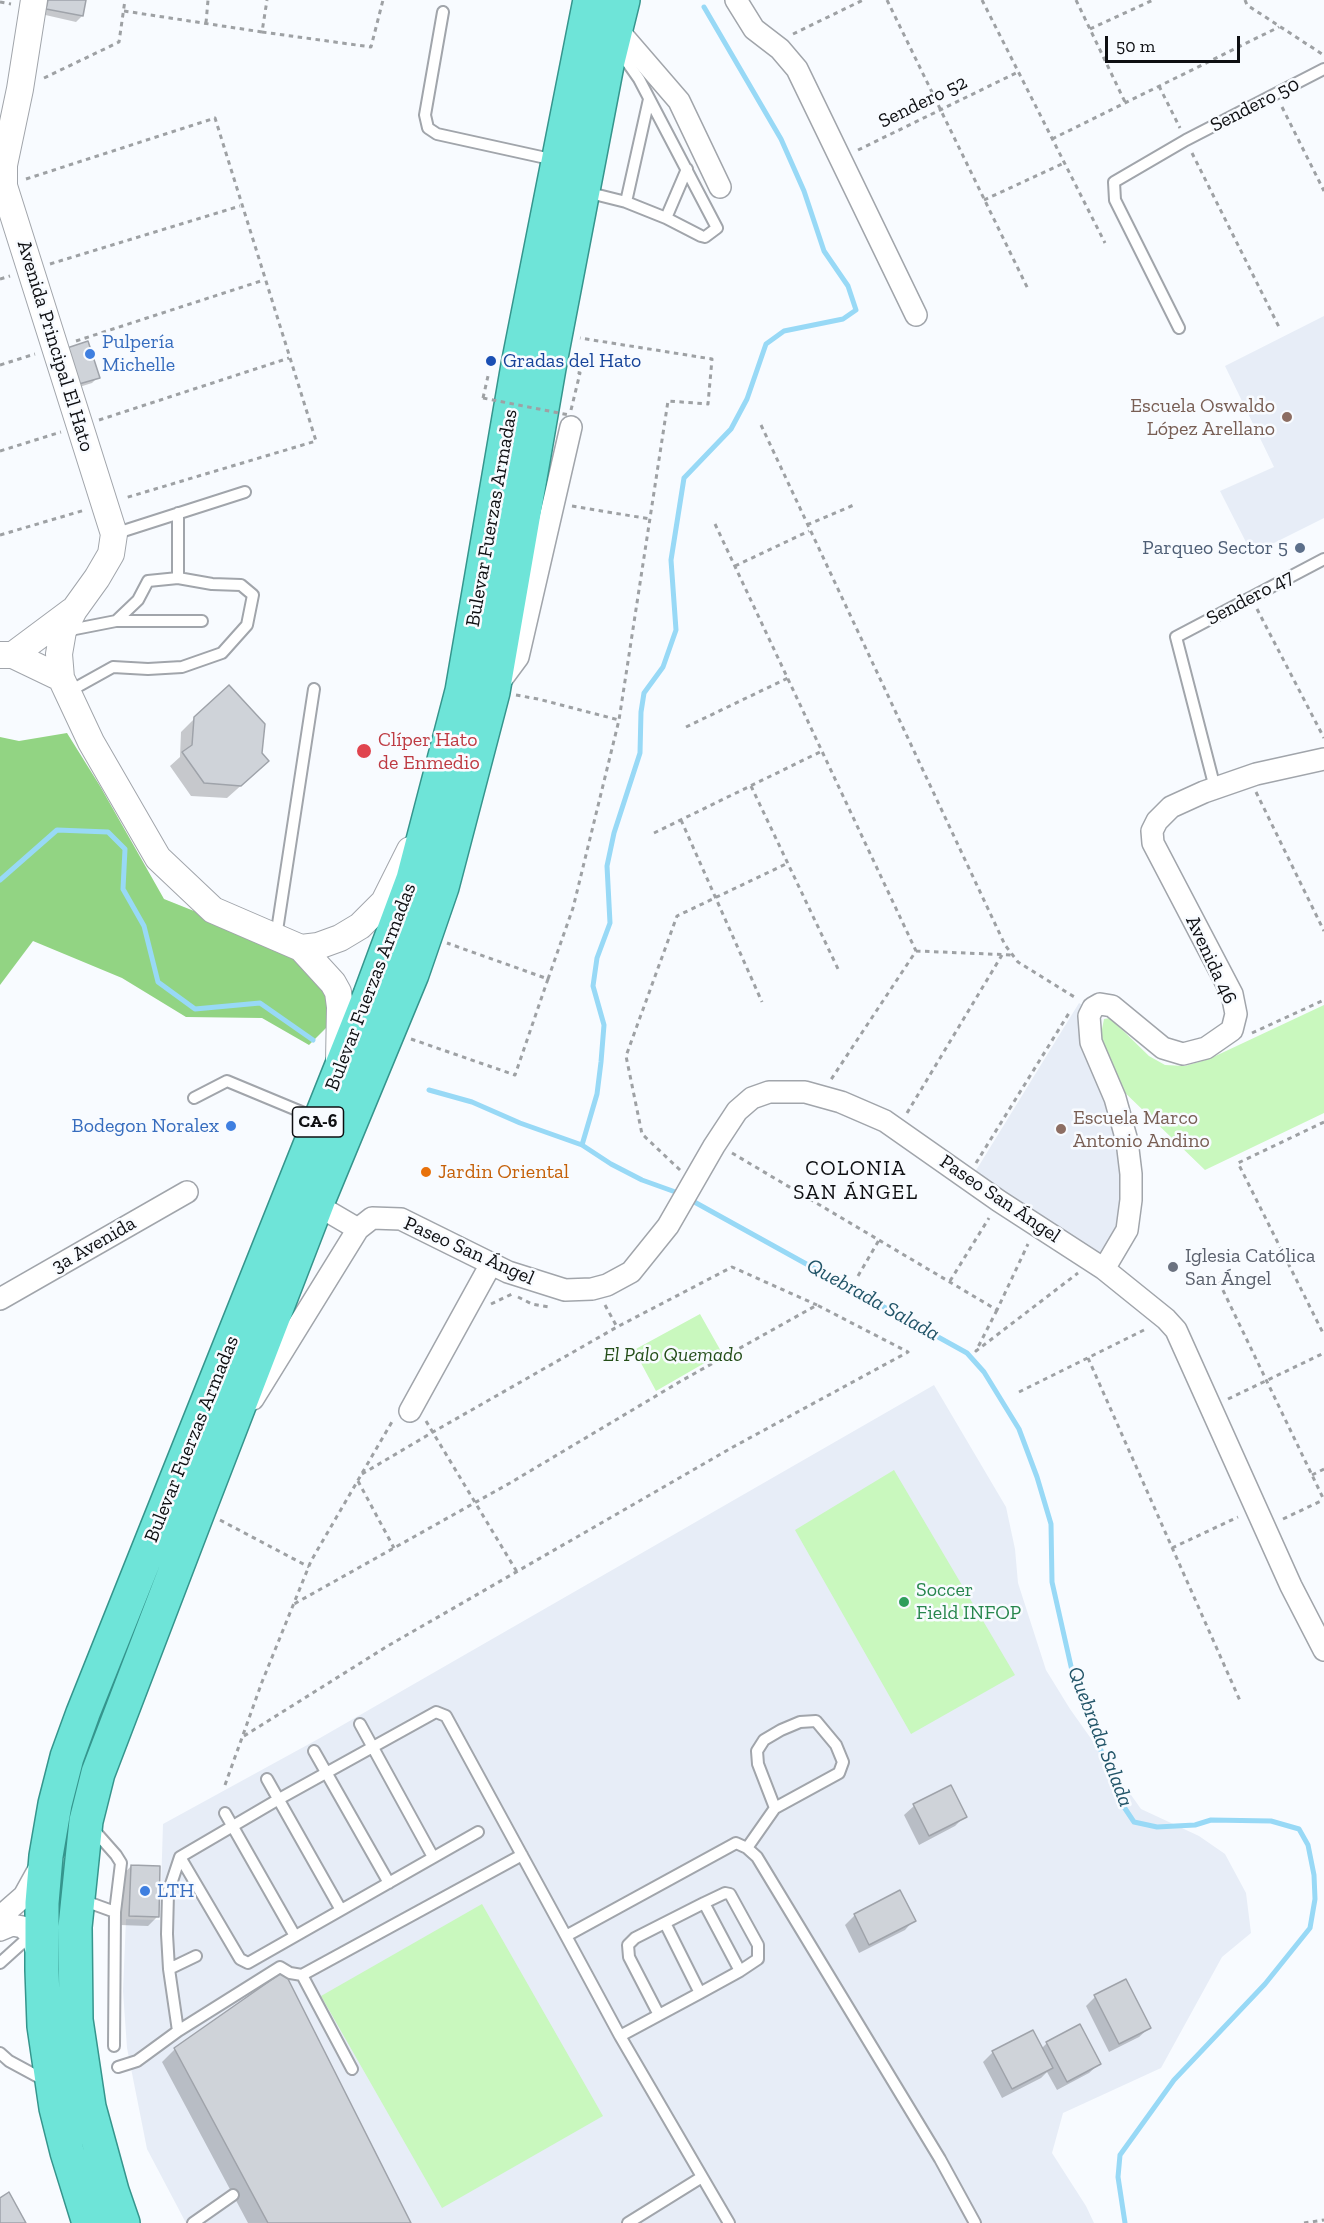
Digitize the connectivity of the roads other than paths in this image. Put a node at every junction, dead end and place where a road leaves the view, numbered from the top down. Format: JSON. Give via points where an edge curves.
{"nodes":[{"id":1,"x":34,"y":0,"type":"edge"},
{"id":2,"x":590,"y":0,"type":"edge"},
{"id":3,"x":736,"y":0,"type":"edge"},
{"id":4,"x":443,"y":12,"type":"dead end"},
{"id":5,"x":617,"y":23,"type":"edge"},
{"id":6,"x":1324,"y":69,"type":"edge"},
{"id":7,"x":649,"y":99,"type":"junction"},
{"id":8,"x":559,"y":160,"type":"junction"},
{"id":9,"x":687,"y":169,"type":"junction"},
{"id":10,"x":720,"y":187,"type":"dead end"},
{"id":11,"x":583,"y":191,"type":"junction"},
{"id":12,"x":626,"y":202,"type":"junction"},
{"id":13,"x":666,"y":218,"type":"junction"},
{"id":14,"x":916,"y":315,"type":"dead end"},
{"id":15,"x":1179,"y":328,"type":"dead end"},
{"id":16,"x":570,"y":421,"type":"road end"},
{"id":17,"x":245,"y":492,"type":"dead end"},
{"id":18,"x":178,"y":513,"type":"junction"},
{"id":19,"x":114,"y":534,"type":"junction"},
{"id":20,"x":1324,"y":560,"type":"edge"},
{"id":21,"x":178,"y":578,"type":"junction"},
{"id":22,"x":68,"y":620,"type":"junction"},
{"id":23,"x":116,"y":621,"type":"junction"},
{"id":24,"x":202,"y":621,"type":"dead end"},
{"id":25,"x":6,"y":655,"type":"edge"},
{"id":26,"x":65,"y":685,"type":"junction"},
{"id":27,"x":314,"y":689,"type":"dead end"},
{"id":28,"x":493,"y":692,"type":"junction"},
{"id":29,"x":1324,"y":759,"type":"edge"},
{"id":30,"x":1215,"y":788,"type":"junction"},
{"id":31,"x":434,"y":801,"type":"junction"},
{"id":32,"x":276,"y":937,"type":"junction"},
{"id":33,"x":302,"y":948,"type":"junction"},
{"id":34,"x":339,"y":1070,"type":"junction"},
{"id":35,"x":194,"y":1098,"type":"dead end"},
{"id":36,"x":319,"y":1119,"type":"junction"},
{"id":37,"x":187,"y":1192,"type":"dead end"},
{"id":38,"x":317,"y":1204,"type":"junction"},
{"id":39,"x":358,"y":1229,"type":"junction"},
{"id":40,"x":491,"y":1264,"type":"junction"},
{"id":41,"x":1099,"y":1265,"type":"junction"},
{"id":42,"x":0,"y":1299,"type":"edge"},
{"id":43,"x":417,"y":1414,"type":"road end"},
{"id":44,"x":224,"y":1444,"type":"junction"},
{"id":45,"x":1324,"y":1650,"type":"edge"},
{"id":46,"x":360,"y":1724,"type":"dead end"},
{"id":47,"x":373,"y":1747,"type":"junction"},
{"id":48,"x":314,"y":1751,"type":"dead end"},
{"id":49,"x":326,"y":1773,"type":"junction"},
{"id":50,"x":267,"y":1779,"type":"dead end"},
{"id":51,"x":279,"y":1798,"type":"junction"},
{"id":52,"x":775,"y":1808,"type":"junction"},
{"id":53,"x":225,"y":1813,"type":"dead end"},
{"id":54,"x":86,"y":1821,"type":"junction"},
{"id":55,"x":233,"y":1826,"type":"junction"},
{"id":56,"x":478,"y":1832,"type":"dead end"},
{"id":57,"x":747,"y":1848,"type":"junction"},
{"id":58,"x":522,"y":1855,"type":"junction"},
{"id":59,"x":46,"y":1856,"type":"junction"},
{"id":60,"x":180,"y":1857,"type":"junction"},
{"id":61,"x":433,"y":1857,"type":"junction"},
{"id":62,"x":389,"y":1883,"type":"junction"},
{"id":63,"x":77,"y":1898,"type":"junction"},
{"id":64,"x":704,"y":1903,"type":"junction"},
{"id":65,"x":341,"y":1910,"type":"junction"},
{"id":66,"x":115,"y":1912,"type":"junction"},
{"id":67,"x":0,"y":1917,"type":"edge"},
{"id":68,"x":665,"y":1923,"type":"junction"},
{"id":69,"x":0,"y":1930,"type":"edge"},
{"id":70,"x":31,"y":1935,"type":"junction"},
{"id":71,"x":295,"y":1936,"type":"junction"},
{"id":72,"x":566,"y":1936,"type":"junction"},
{"id":73,"x":196,"y":1956,"type":"dead end"},
{"id":74,"x":0,"y":1963,"type":"edge"},
{"id":75,"x":169,"y":1969,"type":"junction"},
{"id":76,"x":42,"y":1970,"type":"junction"},
{"id":77,"x":740,"y":1971,"type":"junction"},
{"id":78,"x":302,"y":1975,"type":"junction"},
{"id":79,"x":700,"y":1993,"type":"junction"},
{"id":80,"x":659,"y":2015,"type":"junction"},
{"id":81,"x":178,"y":2031,"type":"junction"},
{"id":82,"x":620,"y":2036,"type":"junction"},
{"id":83,"x":114,"y":2046,"type":"dead end"},
{"id":84,"x":3,"y":2060,"type":"edge"},
{"id":85,"x":118,"y":2067,"type":"dead end"},
{"id":86,"x":352,"y":2069,"type":"dead end"},
{"id":87,"x":52,"y":2085,"type":"junction"},
{"id":88,"x":702,"y":2177,"type":"junction"},
{"id":89,"x":233,"y":2195,"type":"dead end"},
{"id":90,"x":89,"y":2223,"type":"edge"},
{"id":91,"x":123,"y":2223,"type":"edge"},
{"id":92,"x":193,"y":2223,"type":"edge"},
{"id":93,"x":628,"y":2223,"type":"edge"},
{"id":94,"x":729,"y":2223,"type":"edge"},
{"id":95,"x":975,"y":2223,"type":"edge"}],
"edges":[{"from":1,"to":19,"type":"street","name":"Avenida Principal El Hato","via":[[4,165],[4,186]]},
{"from":2,"to":8,"type":"highway","name":"Bulevar Fuerzas Armadas","number":"CA-6"},
{"from":3,"to":14,"type":"street","via":[[754,29],[797,69]]},
{"from":4,"to":8,"type":"lane","via":[[425,115],[428,128],[437,134]]},
{"from":5,"to":7,"type":"lane"},
{"from":5,"to":10,"type":"street","via":[[679,101]]},
{"from":5,"to":11,"type":"highway","name":"Bulevar Fuerzas Armadas","number":"CA-6"},
{"from":6,"to":15,"type":"lane","name":"Sendero 50","via":[[1114,182],[1115,200]]},
{"from":7,"to":9,"type":"lane"},
{"from":7,"to":12,"type":"lane"},
{"from":8,"to":31,"type":"highway","name":"Bulevar Fuerzas Armadas","number":"CA-6","via":[[518,365],[462,691]]},
{"from":9,"to":13,"type":"lane"},
{"from":9,"to":13,"type":"lane","via":[[717,228],[705,237]]},
{"from":11,"to":12,"type":"lane"},
{"from":11,"to":28,"type":"highway","name":"Bulevar Fuerzas Armadas","number":"CA-6"},
{"from":12,"to":13,"type":"lane"},
{"from":16,"to":28,"type":"street","via":[[518,657]]},
{"from":17,"to":18,"type":"lane"},
{"from":18,"to":19,"type":"lane"},
{"from":18,"to":21,"type":"lane"},
{"from":19,"to":22,"type":"street","via":[[111,554]]},
{"from":20,"to":30,"type":"lane","name":"Sendero 47","via":[[1176,637]]},
{"from":21,"to":23,"type":"lane","via":[[148,581],[138,600]]},
{"from":21,"to":26,"type":"lane","via":[[241,585],[253,595],[248,625],[222,653],[182,667],[113,667]]},
{"from":22,"to":23,"type":"lane"},
{"from":22,"to":25,"type":"street"},
{"from":22,"to":26,"type":"street","via":[[59,654]]},
{"from":23,"to":24,"type":"lane"},
{"from":25,"to":26,"type":"street"},
{"from":26,"to":32,"type":"street","via":[[91,742],[158,858],[213,910]]},
{"from":27,"to":32,"type":"lane"},
{"from":28,"to":38,"type":"highway","name":"Bulevar Fuerzas Armadas","number":"CA-6","via":[[426,935]]},
{"from":29,"to":30,"type":"street","name":"Avenida 46"},
{"from":30,"to":41,"type":"street","name":"Avenida 46","via":[[1171,807],[1152,831],[1153,843],[1232,994],[1236,1014],[1232,1030],[1206,1048],[1183,1054],[1163,1047],[1112,1006],[1085,1004],[1091,1042],[1115,1098],[1127,1141],[1131,1174],[1127,1230]]},
{"from":31,"to":33,"type":"street","via":[[384,902],[360,926],[340,938]]},
{"from":31,"to":34,"type":"highway","name":"Bulevar Fuerzas Armadas","number":"CA-6","via":[[413,879]]},
{"from":32,"to":33,"type":"street"},
{"from":33,"to":34,"type":"street","via":[[338,992]]},
{"from":34,"to":36,"type":"highway","name":"Bulevar Fuerzas Armadas","number":"CA-6"},
{"from":35,"to":36,"type":"lane","via":[[227,1081]]},
{"from":36,"to":59,"type":"highway","name":"Bulevar Fuerzas Armadas","number":"CA-6","via":[[83,1713],[67,1757]]},
{"from":37,"to":42,"type":"street","name":"3a Avenida"},
{"from":38,"to":39,"type":"street"},
{"from":38,"to":44,"type":"highway","name":"Bulevar Fuerzas Armadas","number":"CA-6"},
{"from":39,"to":40,"type":"street","name":"Paseo San Ángel","via":[[372,1218],[401,1219]]},
{"from":39,"to":44,"type":"street"},
{"from":40,"to":41,"type":"street","name":"Paseo San Ángel","via":[[565,1290],[607,1285],[631,1272],[668,1226],[737,1111],[752,1098],[769,1092],[805,1092],[885,1121]]},
{"from":40,"to":43,"type":"street"},
{"from":41,"to":45,"type":"street","name":"Paseo San Ángel","via":[[1176,1330],[1291,1586]]},
{"from":44,"to":54,"type":"highway","name":"Bulevar Fuerzas Armadas","number":"CA-6","via":[[98,1773]]},
{"from":46,"to":47,"type":"lane"},
{"from":47,"to":49,"type":"lane"},
{"from":47,"to":58,"type":"lane","via":[[436,1712],[446,1716]]},
{"from":47,"to":61,"type":"lane"},
{"from":48,"to":49,"type":"lane"},
{"from":49,"to":51,"type":"lane"},
{"from":49,"to":62,"type":"lane"},
{"from":50,"to":51,"type":"lane"},
{"from":51,"to":55,"type":"lane"},
{"from":51,"to":65,"type":"lane"},
{"from":52,"to":52,"type":"lane","via":[[839,1773],[843,1762],[836,1744],[816,1721],[800,1722],[781,1730],[764,1740],[757,1750],[758,1764]]},
{"from":52,"to":57,"type":"lane"},
{"from":53,"to":55,"type":"lane"},
{"from":54,"to":63,"type":"highway","name":"Bulevar Fuerzas Armadas","number":"CA-6"},
{"from":54,"to":66,"type":"lane","via":[[121,1863]]},
{"from":55,"to":60,"type":"lane"},
{"from":55,"to":71,"type":"lane"},
{"from":56,"to":61,"type":"lane"},
{"from":57,"to":72,"type":"lane","via":[[736,1843]]},
{"from":57,"to":95,"type":"lane","via":[[757,1857]]},
{"from":58,"to":72,"type":"lane"},
{"from":58,"to":78,"type":"lane"},
{"from":59,"to":67,"type":"street","via":[[24,1896]]},
{"from":59,"to":76,"type":"highway","name":"Bulevar Fuerzas Armadas","number":"CA-6"},
{"from":60,"to":71,"type":"lane","via":[[240,1959],[248,1964]]},
{"from":60,"to":75,"type":"lane","via":[[168,1893]]},
{"from":61,"to":62,"type":"lane"},
{"from":62,"to":65,"type":"lane"},
{"from":63,"to":66,"type":"lane"},
{"from":63,"to":91,"type":"highway","name":"Bulevar Fuerzas Armadas","number":"CA-6","via":[[74,1988],[82,2069],[99,2146]]},
{"from":64,"to":68,"type":"lane"},
{"from":64,"to":77,"type":"lane"},
{"from":64,"to":77,"type":"lane","via":[[725,1893],[733,1896],[759,1952],[758,1959]]},
{"from":65,"to":71,"type":"lane"},
{"from":66,"to":83,"type":"lane"},
{"from":68,"to":79,"type":"lane"},
{"from":68,"to":80,"type":"lane","via":[[628,1945],[629,1957]]},
{"from":69,"to":70,"type":"street","via":[[12,1925],[23,1927]]},
{"from":70,"to":74,"type":"lane"},
{"from":70,"to":76,"type":"street"},
{"from":72,"to":82,"type":"lane"},
{"from":73,"to":75,"type":"lane"},
{"from":75,"to":81,"type":"lane"},
{"from":76,"to":87,"type":"highway","name":"Bulevar Fuerzas Armadas","number":"CA-6"},
{"from":77,"to":79,"type":"lane"},
{"from":78,"to":81,"type":"lane","via":[[280,1966]]},
{"from":78,"to":86,"type":"lane"},
{"from":79,"to":80,"type":"lane"},
{"from":80,"to":82,"type":"lane"},
{"from":81,"to":85,"type":"lane","via":[[136,2061]]},
{"from":82,"to":88,"type":"lane"},
{"from":84,"to":87,"type":"lane"},
{"from":87,"to":90,"type":"highway","name":"Bulevar Fuerzas Armadas","number":"CA-6"},
{"from":88,"to":93,"type":"lane"},
{"from":88,"to":94,"type":"lane"},
{"from":89,"to":92,"type":"lane"}]}
